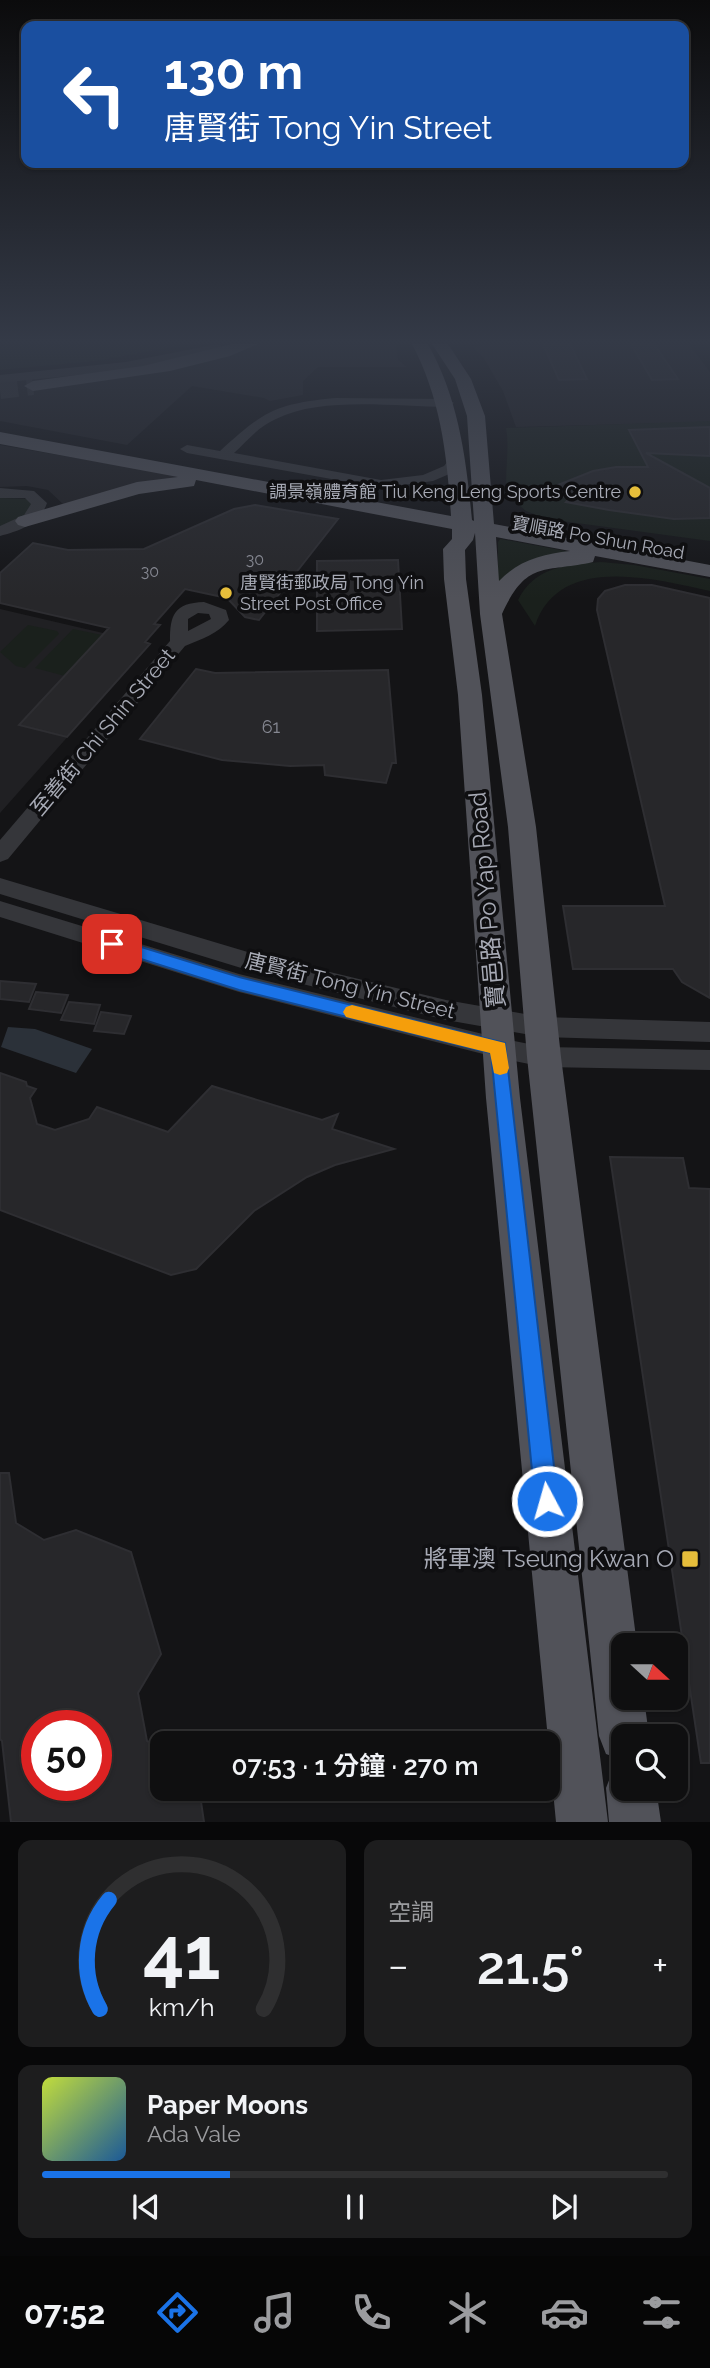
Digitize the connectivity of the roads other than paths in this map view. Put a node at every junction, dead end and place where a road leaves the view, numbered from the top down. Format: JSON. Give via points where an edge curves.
{"nodes":[{"id":1,"x":9,"y":429,"type":"edge"},
{"id":2,"x":253,"y":429,"type":"edge"},
{"id":3,"x":452,"y":429,"type":"edge"},
{"id":4,"x":477,"y":429,"type":"edge"},
{"id":5,"x":0,"y":438,"type":"edge"},
{"id":6,"x":187,"y":449,"type":"dead end"},
{"id":7,"x":224,"y":455,"type":"junction"},
{"id":8,"x":457,"y":459,"type":"junction"},
{"id":9,"x":237,"y":483,"type":"junction"},
{"id":10,"x":0,"y":493,"type":"edge"},
{"id":11,"x":24,"y":521,"type":"junction"},
{"id":12,"x":486,"y":524,"type":"junction"},
{"id":13,"x":456,"y":527,"type":"junction"},
{"id":14,"x":0,"y":531,"type":"edge"},
{"id":15,"x":704,"y":565,"type":"edge"},
{"id":16,"x":491,"y":614,"type":"junction"},
{"id":17,"x":179,"y":642,"type":"dead end"},
{"id":18,"x":0,"y":854,"type":"edge"},
{"id":19,"x":0,"y":886,"type":"edge"},
{"id":20,"x":0,"y":909,"type":"edge"},
{"id":21,"x":710,"y":1032,"type":"edge"},
{"id":22,"x":498,"y":1034,"type":"junction"},
{"id":23,"x":543,"y":1042,"type":"junction"},
{"id":24,"x":710,"y":1060,"type":"edge"},
{"id":25,"x":623,"y":1724,"type":"edge"},
{"id":26,"x":633,"y":1801,"type":"edge"},
{"id":27,"x":582,"y":1822,"type":"edge"},
{"id":28,"x":635,"y":1822,"type":"edge"}],
"edges":[{"from":1,"to":13,"type":"main road"},
{"from":2,"to":7,"type":"street"},
{"from":3,"to":8,"type":"main road","name":"寶邑路 Po Yap Road"},
{"from":4,"to":12,"type":"main road","name":"寶邑路 Po Yap Road"},
{"from":5,"to":9,"type":"main road"},
{"from":6,"to":7,"type":"street"},
{"from":7,"to":8,"type":"street","via":[[381,484],[426,479],[449,469]]},
{"from":8,"to":13,"type":"main road","name":"寶邑路 Po Yap Road"},
{"from":9,"to":11,"type":"main road","via":[[146,486]]},
{"from":9,"to":13,"type":"main road"},
{"from":10,"to":11,"type":"street","via":[[23,493],[37,500],[37,511]]},
{"from":11,"to":14,"type":"street"},
{"from":12,"to":13,"type":"main road","name":"寶順路 Po Shun Road"},
{"from":12,"to":15,"type":"main road","name":"寶順路 Po Shun Road"},
{"from":12,"to":16,"type":"main road","name":"寶邑路 Po Yap Road"},
{"from":13,"to":22,"type":"main road","name":"寶邑路 Po Yap Road","via":[[455,579],[470,695]]},
{"from":15,"to":16,"type":"main road","via":[[595,557],[553,560],[513,577],[498,595]]},
{"from":16,"to":23,"type":"main road","name":"寶邑路 Po Yap Road","via":[[522,827]]},
{"from":17,"to":18,"type":"street","name":"至善街 Chi Shin Street"},
{"from":19,"to":22,"type":"street","name":"唐賢街 Tong Yin Street","via":[[251,962],[446,1010]]},
{"from":20,"to":22,"type":"street","name":"唐賢街 Tong Yin Street","via":[[239,984]]},
{"from":21,"to":23,"type":"street","name":"唐賢街 Tong Yin Street"},
{"from":22,"to":23,"type":"street","name":"唐賢街 Tong Yin Street"},
{"from":22,"to":27,"type":"main road","name":"寶邑路 Po Yap Road"},
{"from":23,"to":24,"type":"street","name":"唐賢街 Tong Yin Street"},
{"from":23,"to":25,"type":"main road","name":"寶邑路 Po Yap Road"},
{"from":26,"to":28,"type":"main road"}]}
